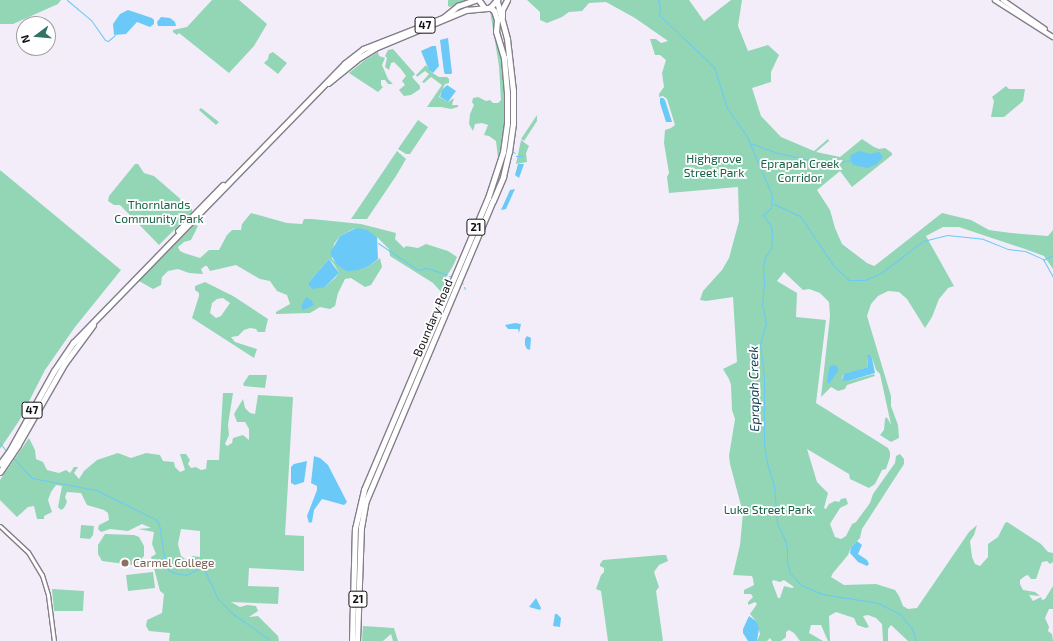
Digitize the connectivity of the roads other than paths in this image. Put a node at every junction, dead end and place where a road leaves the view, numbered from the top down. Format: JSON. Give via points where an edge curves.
{"nodes":[{"id":1,"x":475,"y":0,"type":"edge"},
{"id":2,"x":479,"y":0,"type":"edge"},
{"id":3,"x":507,"y":0,"type":"edge"},
{"id":4,"x":995,"y":0,"type":"edge"},
{"id":5,"x":1003,"y":0,"type":"edge"},
{"id":6,"x":497,"y":1,"type":"edge"},
{"id":7,"x":484,"y":7,"type":"junction"},
{"id":8,"x":490,"y":8,"type":"junction"},
{"id":9,"x":504,"y":25,"type":"junction"},
{"id":10,"x":1053,"y":36,"type":"edge"},
{"id":11,"x":316,"y":93,"type":"junction"},
{"id":12,"x":8,"y":457,"type":"junction"},
{"id":13,"x":0,"y":464,"type":"edge"},
{"id":14,"x":0,"y":472,"type":"edge"},
{"id":15,"x":0,"y":526,"type":"edge"},
{"id":16,"x":54,"y":641,"type":"edge"},
{"id":17,"x":352,"y":641,"type":"edge"},
{"id":18,"x":357,"y":641,"type":"edge"}],
"edges":[{"from":1,"to":11,"type":"highway","number":"47","via":[[458,6],[443,18],[363,49],[344,64]]},
{"from":2,"to":7,"type":"highway"},
{"from":3,"to":9,"type":"highway","number":"21","via":[[502,10]]},
{"from":4,"to":10,"type":"main road"},
{"from":5,"to":10,"type":"main road"},
{"from":6,"to":8,"type":"highway"},
{"from":6,"to":9,"type":"highway","name":"Boundary Road","number":"21"},
{"from":7,"to":8,"type":"highway"},
{"from":7,"to":11,"type":"highway","number":"47","via":[[466,10],[372,49]]},
{"from":8,"to":17,"type":"highway","name":"Boundary Road","number":"21","via":[[498,20],[496,32],[504,58],[507,124],[503,152],[488,198],[362,496],[355,529]]},
{"from":9,"to":18,"type":"highway","name":"Boundary Road","number":"21","via":[[514,99],[513,124],[503,178],[366,502],[361,528]]},
{"from":11,"to":12,"type":"highway","number":"47","via":[[103,313],[65,363]]},
{"from":12,"to":13,"type":"highway","number":"47"},
{"from":12,"to":14,"type":"highway","number":"47"},
{"from":15,"to":16,"type":"street","via":[[28,552],[42,575],[48,595]]}]}
